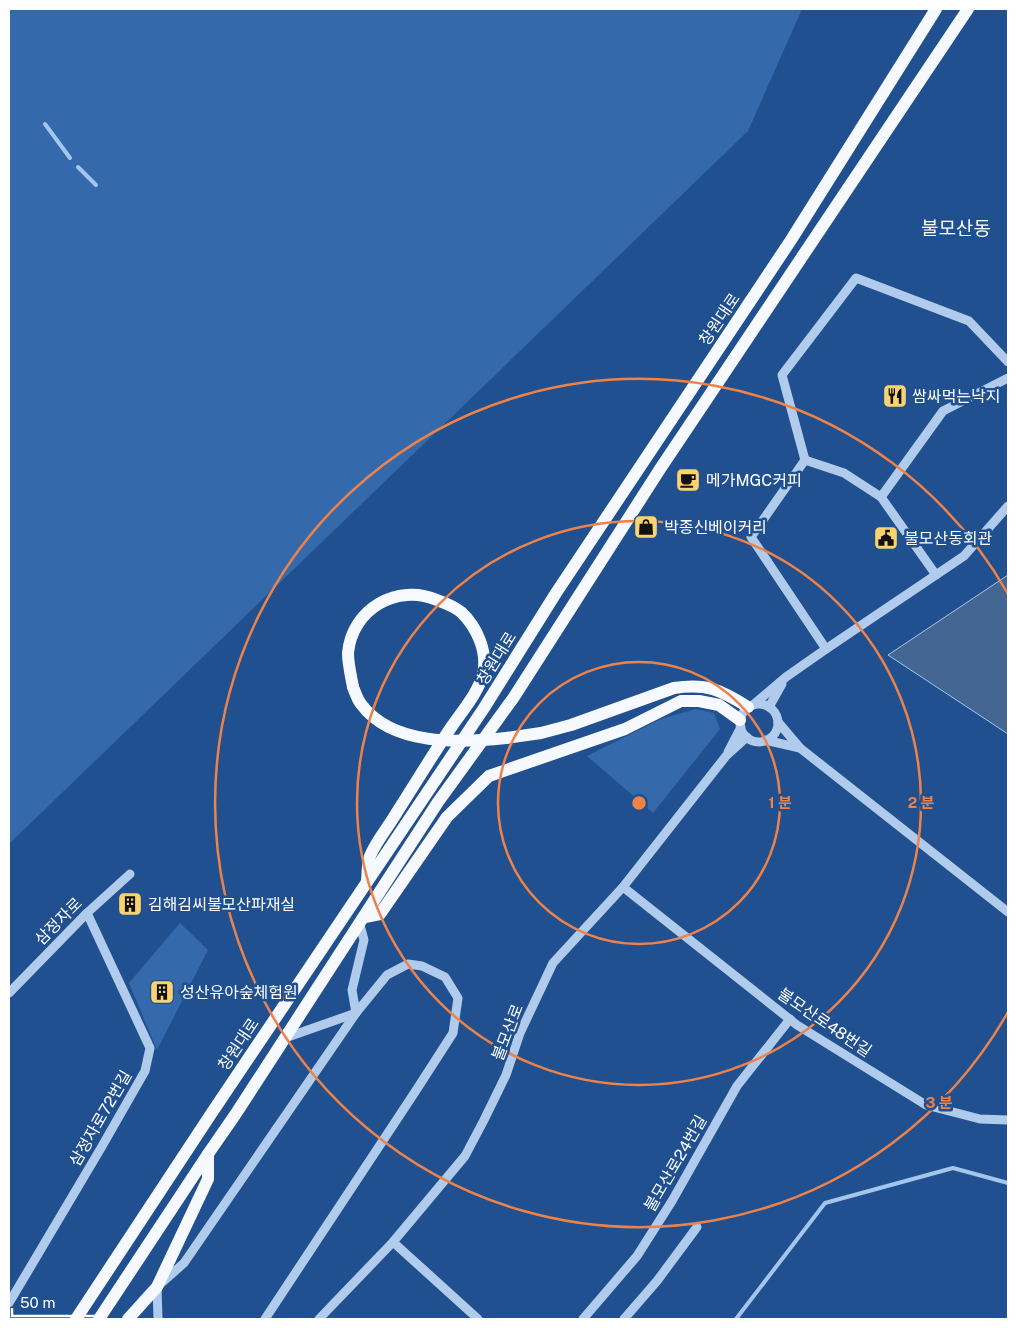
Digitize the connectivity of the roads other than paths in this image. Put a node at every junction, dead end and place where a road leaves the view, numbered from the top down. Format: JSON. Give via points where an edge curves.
{"nodes":[{"id":1,"x":936,"y":9,"type":"edge"},
{"id":2,"x":968,"y":9,"type":"edge"},
{"id":3,"x":1008,"y":362,"type":"edge"},
{"id":4,"x":1008,"y":378,"type":"edge"},
{"id":5,"x":805,"y":460,"type":"junction"},
{"id":6,"x":881,"y":497,"type":"junction"},
{"id":7,"x":1008,"y":506,"type":"edge"},
{"id":8,"x":936,"y":575,"type":"junction"},
{"id":9,"x":826,"y":649,"type":"junction"},
{"id":10,"x":786,"y":677,"type":"junction"},
{"id":11,"x":751,"y":706,"type":"junction"},
{"id":12,"x":769,"y":707,"type":"junction"},
{"id":13,"x":778,"y":722,"type":"junction"},
{"id":14,"x":741,"y":724,"type":"junction"},
{"id":15,"x":747,"y":737,"type":"junction"},
{"id":16,"x":765,"y":740,"type":"junction"},
{"id":17,"x":800,"y":748,"type":"junction"},
{"id":18,"x":726,"y":756,"type":"junction"},
{"id":19,"x":130,"y":874,"type":"dead end"},
{"id":20,"x":367,"y":882,"type":"junction"},
{"id":21,"x":623,"y":887,"type":"junction"},
{"id":22,"x":1008,"y":912,"type":"edge"},
{"id":23,"x":86,"y":913,"type":"junction"},
{"id":24,"x":362,"y":921,"type":"junction"},
{"id":25,"x":9,"y":993,"type":"edge"},
{"id":26,"x":356,"y":1014,"type":"junction"},
{"id":27,"x":790,"y":1019,"type":"junction"},
{"id":28,"x":285,"y":1038,"type":"junction"},
{"id":29,"x":1008,"y":1120,"type":"edge"},
{"id":30,"x":208,"y":1154,"type":"junction"},
{"id":31,"x":697,"y":1227,"type":"dead end"},
{"id":32,"x":393,"y":1242,"type":"junction"},
{"id":33,"x":157,"y":1287,"type":"junction"},
{"id":34,"x":9,"y":1303,"type":"edge"},
{"id":35,"x":76,"y":1319,"type":"edge"},
{"id":36,"x":98,"y":1319,"type":"edge"},
{"id":37,"x":128,"y":1319,"type":"edge"},
{"id":38,"x":158,"y":1319,"type":"edge"},
{"id":39,"x":264,"y":1319,"type":"edge"},
{"id":40,"x":319,"y":1319,"type":"edge"},
{"id":41,"x":478,"y":1319,"type":"edge"},
{"id":42,"x":584,"y":1319,"type":"edge"},
{"id":43,"x":624,"y":1319,"type":"edge"}],
"edges":[{"from":1,"to":20,"type":"main road","name":"창원대로","via":[[791,240]]},
{"from":2,"to":24,"type":"main road","via":[[660,469],[514,697],[438,802]]},
{"from":3,"to":5,"type":"street","via":[[969,321],[856,278],[782,375]]},
{"from":4,"to":6,"type":"street","via":[[943,410]]},
{"from":5,"to":6,"type":"street","via":[[844,473]]},
{"from":5,"to":9,"type":"street","via":[[751,537]]},
{"from":6,"to":8,"type":"street"},
{"from":7,"to":8,"type":"street","via":[[964,556]]},
{"from":8,"to":9,"type":"street"},
{"from":9,"to":10,"type":"street"},
{"from":10,"to":11,"type":"street"},
{"from":10,"to":12,"type":"street"},
{"from":11,"to":12,"type":"street"},
{"from":11,"to":14,"type":"street","via":[[742,715]]},
{"from":11,"to":20,"type":"main road","bridge":true,"via":[[709,687],[690,686],[674,688],[540,733],[479,741],[451,741],[416,737],[392,729],[374,718],[360,703],[353,687],[348,653],[353,632],[363,616],[379,602],[416,594],[446,603],[469,621],[482,646],[484,661],[478,686],[444,738],[370,856]]},
{"from":12,"to":13,"type":"street"},
{"from":13,"to":16,"type":"street","via":[[775,733]]},
{"from":13,"to":17,"type":"street"},
{"from":14,"to":15,"type":"street"},
{"from":14,"to":18,"type":"street"},
{"from":14,"to":24,"type":"main road","via":[[719,705],[681,701],[625,730],[489,776],[447,817],[380,914]]},
{"from":15,"to":16,"type":"street"},
{"from":15,"to":18,"type":"street"},
{"from":16,"to":17,"type":"street"},
{"from":17,"to":22,"type":"street"},
{"from":18,"to":21,"type":"street","name":"불모산로"},
{"from":19,"to":23,"type":"street","name":"삼정자로"},
{"from":20,"to":35,"type":"main road","name":"창원대로"},
{"from":21,"to":27,"type":"street","name":"불모산로48번길"},
{"from":21,"to":32,"type":"street","name":"불모산로","via":[[553,963],[520,1033],[506,1075],[465,1156]]},
{"from":23,"to":25,"type":"street","name":"삼정자로"},
{"from":23,"to":34,"type":"street","name":"삼정자로72번길","via":[[150,1048],[145,1070]]},
{"from":24,"to":26,"type":"street","via":[[364,940],[352,990]]},
{"from":24,"to":28,"type":"main road"},
{"from":26,"to":28,"type":"street"},
{"from":26,"to":33,"type":"street","via":[[184,1263]]},
{"from":26,"to":39,"type":"street","via":[[387,975],[408,964],[422,966],[444,977],[458,998],[452,1033]]},
{"from":27,"to":29,"type":"street","name":"불모산로48번길","via":[[926,1105],[980,1119]]},
{"from":27,"to":42,"type":"street","name":"불모산로24번길","via":[[738,1086],[637,1256]]},
{"from":28,"to":30,"type":"main road"},
{"from":30,"to":33,"type":"main road","via":[[208,1179]]},
{"from":30,"to":36,"type":"main road"},
{"from":31,"to":43,"type":"street"},
{"from":32,"to":40,"type":"street","name":"불모산로"},
{"from":32,"to":41,"type":"street"},
{"from":33,"to":37,"type":"main road"},
{"from":33,"to":38,"type":"street"}]}
